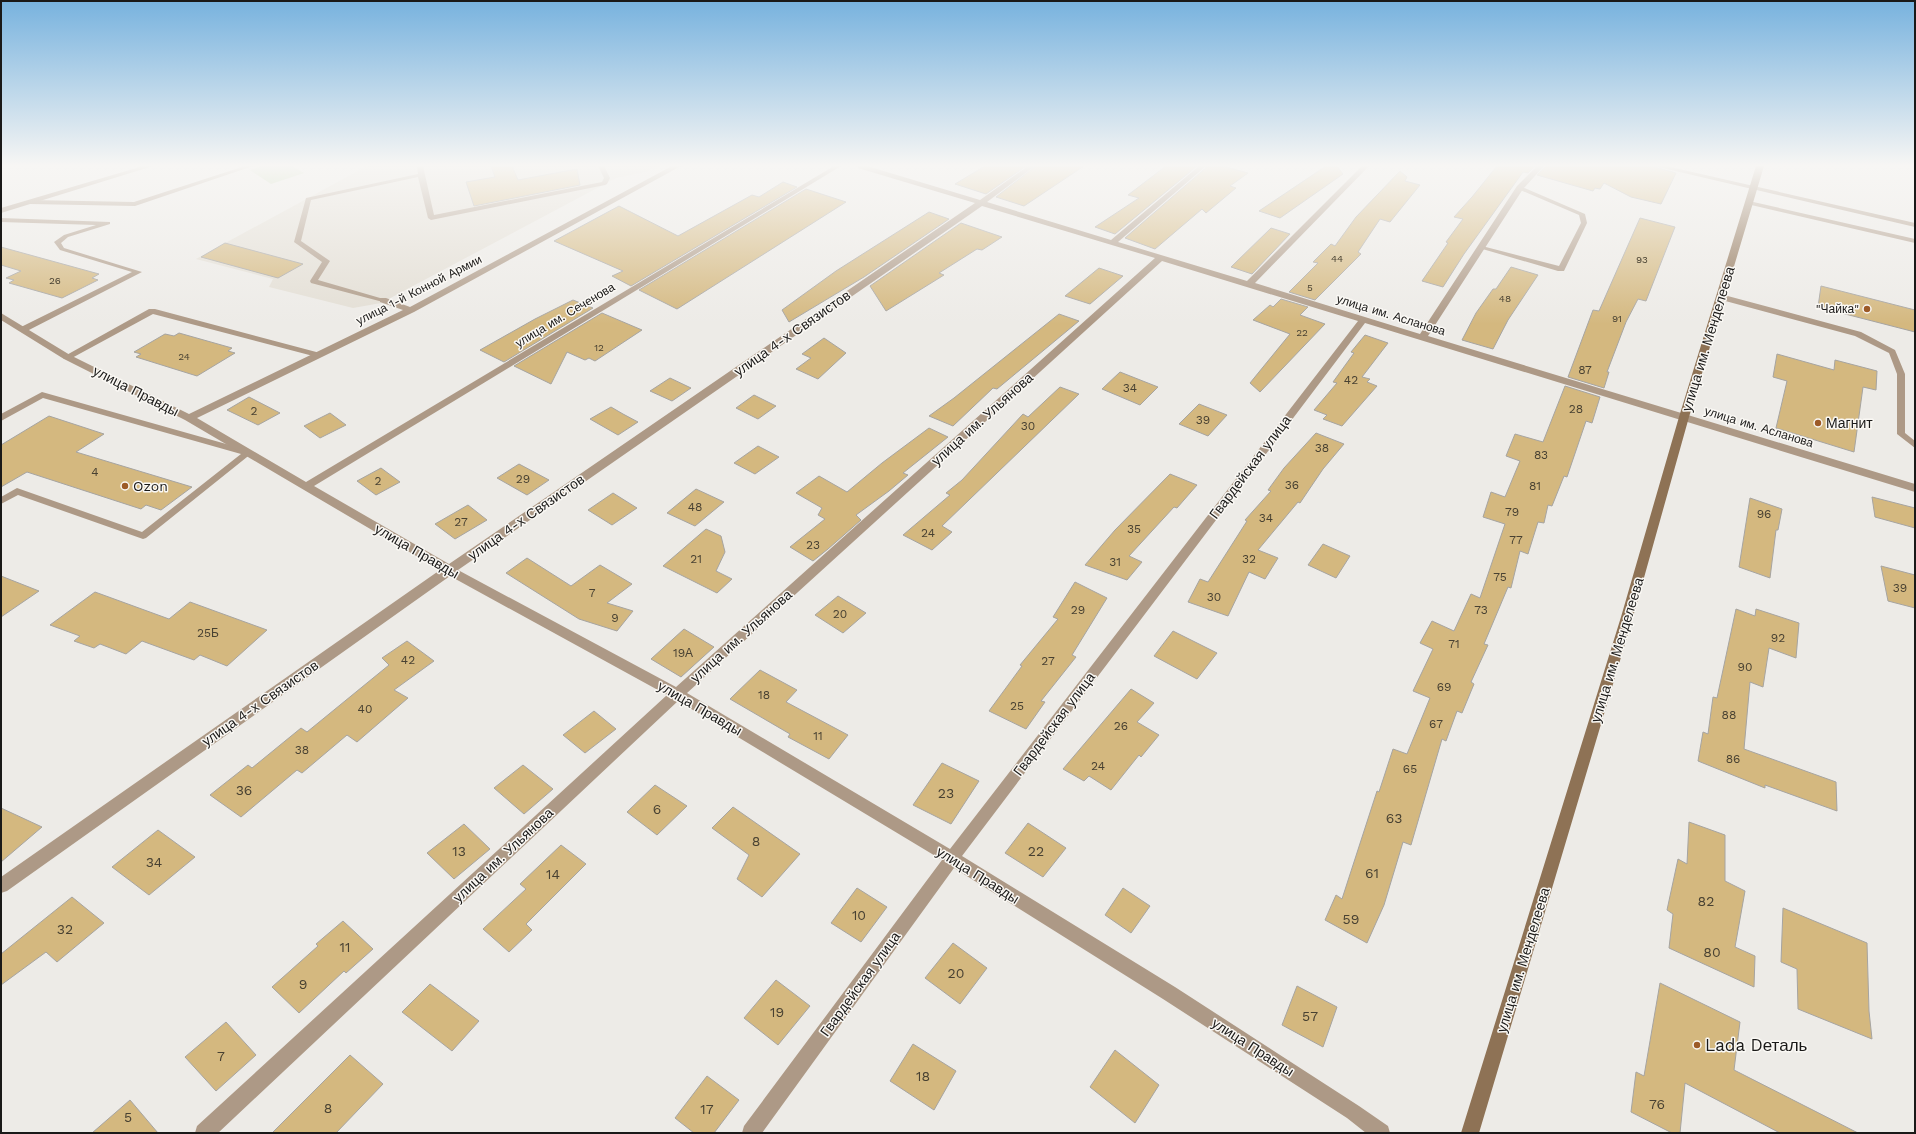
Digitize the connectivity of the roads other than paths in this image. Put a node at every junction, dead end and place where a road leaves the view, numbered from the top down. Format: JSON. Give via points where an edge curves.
{"nodes":[{"id":1,"x":303,"y":219,"type":"edge"},
{"id":2,"x":579,"y":219,"type":"edge"},
{"id":3,"x":750,"y":219,"type":"edge"},
{"id":4,"x":958,"y":219,"type":"edge"},
{"id":5,"x":1036,"y":219,"type":"edge"},
{"id":6,"x":1140,"y":219,"type":"edge"},
{"id":7,"x":1314,"y":219,"type":"edge"},
{"id":8,"x":1500,"y":219,"type":"edge"},
{"id":9,"x":1583,"y":219,"type":"edge"},
{"id":10,"x":1744,"y":219,"type":"edge"},
{"id":11,"x":1819,"y":219,"type":"edge"},
{"id":12,"x":1888,"y":219,"type":"edge"},
{"id":13,"x":1,"y":220,"type":"edge"},
{"id":14,"x":1915,"y":225,"type":"edge"},
{"id":15,"x":1915,"y":241,"type":"edge"},
{"id":16,"x":1112,"y":243,"type":"junction"},
{"id":17,"x":1482,"y":248,"type":"junction"},
{"id":18,"x":1160,"y":258,"type":"junction"},
{"id":19,"x":1248,"y":285,"type":"junction"},
{"id":20,"x":1721,"y":297,"type":"junction"},
{"id":21,"x":382,"y":300,"type":"joint"},
{"id":22,"x":411,"y":310,"type":"junction"},
{"id":23,"x":1,"y":316,"type":"edge"},
{"id":24,"x":1363,"y":320,"type":"junction"},
{"id":25,"x":24,"y":329,"type":"junction"},
{"id":26,"x":1422,"y":338,"type":"junction"},
{"id":27,"x":317,"y":355,"type":"junction"},
{"id":28,"x":67,"y":357,"type":"junction"},
{"id":29,"x":1,"y":418,"type":"edge"},
{"id":30,"x":189,"y":418,"type":"junction"},
{"id":31,"x":1684,"y":418,"type":"junction"},
{"id":32,"x":1915,"y":445,"type":"edge"},
{"id":33,"x":248,"y":453,"type":"junction"},
{"id":34,"x":305,"y":487,"type":"junction"},
{"id":35,"x":1915,"y":488,"type":"edge"},
{"id":36,"x":1,"y":501,"type":"edge"},
{"id":37,"x":450,"y":570,"type":"junction"},
{"id":38,"x":677,"y":694,"type":"junction"},
{"id":39,"x":952,"y":858,"type":"junction"},
{"id":40,"x":1,"y":886,"type":"edge"},
{"id":41,"x":204,"y":1133,"type":"edge"},
{"id":42,"x":751,"y":1133,"type":"edge"},
{"id":43,"x":1381,"y":1133,"type":"edge"},
{"id":44,"x":1470,"y":1133,"type":"edge"}],
"edges":[{"from":1,"to":21,"type":"lane","via":[[297,242],[326,260],[314,281]]},
{"from":2,"to":22,"type":"street","name":"улица 1-й Конной Армии"},
{"from":3,"to":34,"type":"street","name":"улица им. Сеченова"},
{"from":4,"to":37,"type":"street","name":"улица 4-х Связистов"},
{"from":5,"to":16,"type":"street","name":"улица им. Асланова"},
{"from":6,"to":16,"type":"street"},
{"from":7,"to":19,"type":"street"},
{"from":8,"to":17,"type":"street"},
{"from":9,"to":17,"type":"lane","via":[[1584,223],[1561,269]]},
{"from":10,"to":20,"type":"main road","name":"улица им. Менделеева"},
{"from":11,"to":15,"type":"lane"},
{"from":12,"to":14,"type":"street"},
{"from":13,"to":25,"type":"lane","via":[[108,223],[66,236],[57,242],[62,249],[138,272]]},
{"from":16,"to":18,"type":"street","name":"улица им. Асланова"},
{"from":17,"to":26,"type":"street"},
{"from":18,"to":19,"type":"street","name":"улица им. Асланова"},
{"from":18,"to":38,"type":"street","name":"улица им. Ульянова"},
{"from":19,"to":24,"type":"street","name":"улица им. Асланова"},
{"from":20,"to":31,"type":"main road","name":"улица им. Менделеева"},
{"from":20,"to":32,"type":"lane","via":[[1858,334],[1892,352],[1901,374],[1901,434]]},
{"from":21,"to":22,"type":"street"},
{"from":22,"to":27,"type":"street","name":"улица 1-й Конной Армии"},
{"from":23,"to":25,"type":"street","name":"улица Правды"},
{"from":24,"to":26,"type":"street","name":"улица им. Асланова"},
{"from":24,"to":39,"type":"street","name":"Гвардейская улица"},
{"from":25,"to":28,"type":"street","name":"улица Правды"},
{"from":26,"to":31,"type":"street","name":"улица им. Асланова"},
{"from":27,"to":28,"type":"lane","via":[[152,311]]},
{"from":27,"to":30,"type":"street","name":"улица 1-й Конной Армии"},
{"from":28,"to":30,"type":"street","name":"улица Правды"},
{"from":29,"to":33,"type":"lane","via":[[42,395]]},
{"from":30,"to":33,"type":"street","name":"улица Правды"},
{"from":31,"to":35,"type":"street","name":"улица им. Асланова"},
{"from":31,"to":44,"type":"main road","name":"улица им. Менделеева","via":[[1627,617]]},
{"from":33,"to":34,"type":"street","name":"улица Правды"},
{"from":33,"to":36,"type":"lane","via":[[143,536],[17,491]]},
{"from":34,"to":37,"type":"street","name":"улица Правды"},
{"from":37,"to":38,"type":"street","name":"улица Правды"},
{"from":37,"to":40,"type":"street","name":"улица 4-х Связистов"},
{"from":38,"to":39,"type":"street","name":"улица Правды"},
{"from":38,"to":41,"type":"street","name":"улица им. Ульянова"},
{"from":39,"to":42,"type":"street","name":"Гвардейская улица"},
{"from":39,"to":43,"type":"street","name":"улица Правды","via":[[1169,993],[1353,1112]]}]}
